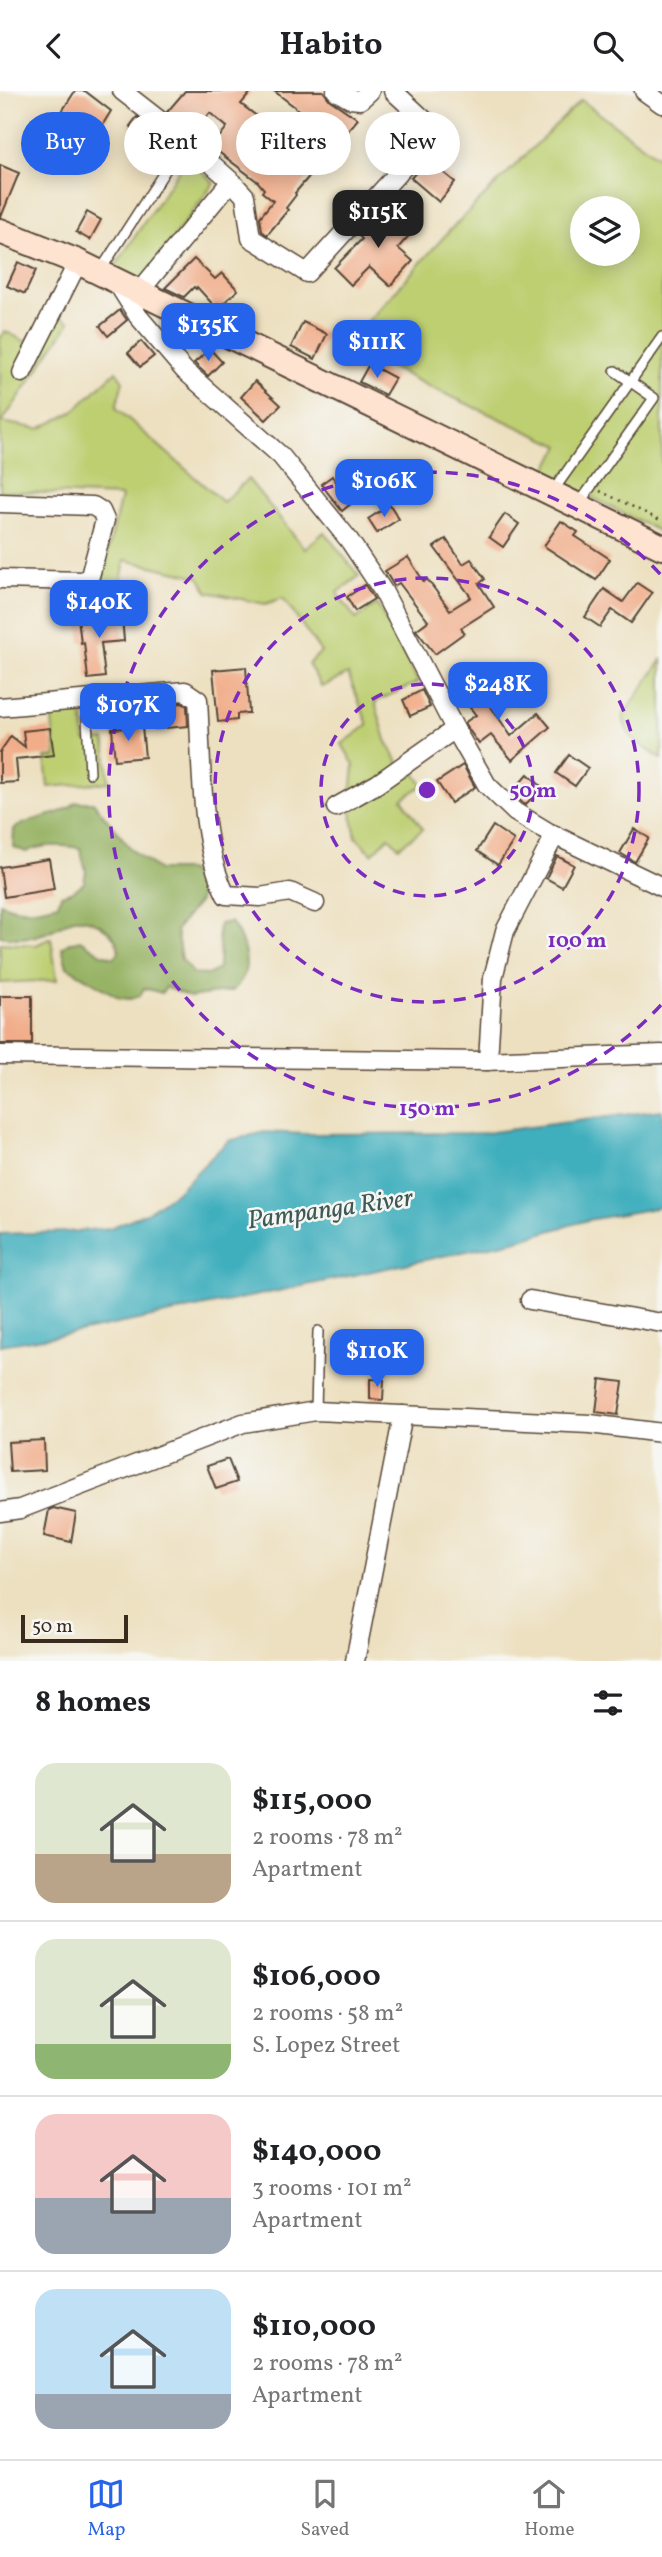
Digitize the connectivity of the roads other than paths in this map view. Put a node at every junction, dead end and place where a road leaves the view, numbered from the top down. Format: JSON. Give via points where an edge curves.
{"nodes":[{"id":1,"x":122,"y":91,"type":"edge"},
{"id":2,"x":336,"y":91,"type":"edge"},
{"id":3,"x":370,"y":91,"type":"edge"},
{"id":4,"x":393,"y":91,"type":"edge"},
{"id":5,"x":643,"y":91,"type":"edge"},
{"id":6,"x":662,"y":104,"type":"edge"},
{"id":7,"x":149,"y":112,"type":"edge"},
{"id":8,"x":222,"y":173,"type":"edge"},
{"id":9,"x":162,"y":175,"type":"edge"},
{"id":10,"x":231,"y":181,"type":"junction"},
{"id":11,"x":0,"y":232,"type":"edge"},
{"id":12,"x":98,"y":272,"type":"junction"},
{"id":13,"x":139,"y":292,"type":"junction"},
{"id":14,"x":662,"y":337,"type":"edge"},
{"id":15,"x":615,"y":371,"type":"dead end"},
{"id":16,"x":22,"y":373,"type":"dead end"},
{"id":17,"x":631,"y":381,"type":"junction"},
{"id":18,"x":552,"y":492,"type":"junction"},
{"id":19,"x":584,"y":496,"type":"junction"},
{"id":20,"x":0,"y":503,"type":"edge"},
{"id":21,"x":662,"y":547,"type":"edge"},
{"id":22,"x":0,"y":579,"type":"edge"},
{"id":23,"x":86,"y":700,"type":"junction"},
{"id":24,"x":0,"y":707,"type":"edge"},
{"id":25,"x":455,"y":729,"type":"junction"},
{"id":26,"x":90,"y":773,"type":"dead end"},
{"id":27,"x":336,"y":807,"type":"dead end"},
{"id":28,"x":555,"y":835,"type":"junction"},
{"id":29,"x":662,"y":887,"type":"edge"},
{"id":30,"x":315,"y":903,"type":"dead end"},
{"id":31,"x":662,"y":1054,"type":"edge"},
{"id":32,"x":0,"y":1055,"type":"edge"},
{"id":33,"x":488,"y":1061,"type":"junction"},
{"id":34,"x":530,"y":1300,"type":"dead end"},
{"id":35,"x":662,"y":1323,"type":"edge"},
{"id":36,"x":318,"y":1331,"type":"dead end"},
{"id":37,"x":316,"y":1411,"type":"junction"},
{"id":38,"x":403,"y":1415,"type":"junction"},
{"id":39,"x":662,"y":1433,"type":"edge"},
{"id":40,"x":0,"y":1512,"type":"edge"},
{"id":41,"x":355,"y":1661,"type":"edge"}],
"edges":[{"from":1,"to":7,"type":"street"},
{"from":2,"to":3,"type":"street","via":[[360,100]]},
{"from":4,"to":10,"type":"street","via":[[433,128],[431,137],[307,273],[251,238],[245,197]]},
{"from":5,"to":6,"type":"street"},
{"from":8,"to":10,"type":"street"},
{"from":9,"to":12,"type":"lane"},
{"from":10,"to":13,"type":"street"},
{"from":11,"to":12,"type":"main road"},
{"from":12,"to":13,"type":"main road"},
{"from":12,"to":16,"type":"street"},
{"from":12,"to":25,"type":"street","via":[[184,370],[281,456],[349,540],[383,591]]},
{"from":13,"to":18,"type":"main road"},
{"from":14,"to":17,"type":"lane"},
{"from":15,"to":17,"type":"lane"},
{"from":17,"to":18,"type":"lane"},
{"from":17,"to":19,"type":"lane","via":[[654,398]]},
{"from":18,"to":19,"type":"main road"},
{"from":19,"to":21,"type":"main road"},
{"from":20,"to":22,"type":"street","via":[[93,506],[105,520],[90,576],[84,581]]},
{"from":23,"to":24,"type":"street"},
{"from":23,"to":26,"type":"lane"},
{"from":23,"to":30,"type":"street","via":[[185,691],[198,700],[207,837],[226,895],[290,893]]},
{"from":25,"to":27,"type":"street"},
{"from":25,"to":28,"type":"street","via":[[487,785],[515,812]]},
{"from":28,"to":29,"type":"street"},
{"from":28,"to":33,"type":"street","via":[[505,931],[494,978]]},
{"from":31,"to":33,"type":"street"},
{"from":32,"to":33,"type":"street"},
{"from":34,"to":35,"type":"street"},
{"from":36,"to":37,"type":"lane"},
{"from":37,"to":38,"type":"street"},
{"from":37,"to":40,"type":"street","via":[[243,1423],[20,1509]]},
{"from":38,"to":39,"type":"street","via":[[590,1424]]},
{"from":38,"to":41,"type":"street"}]}
